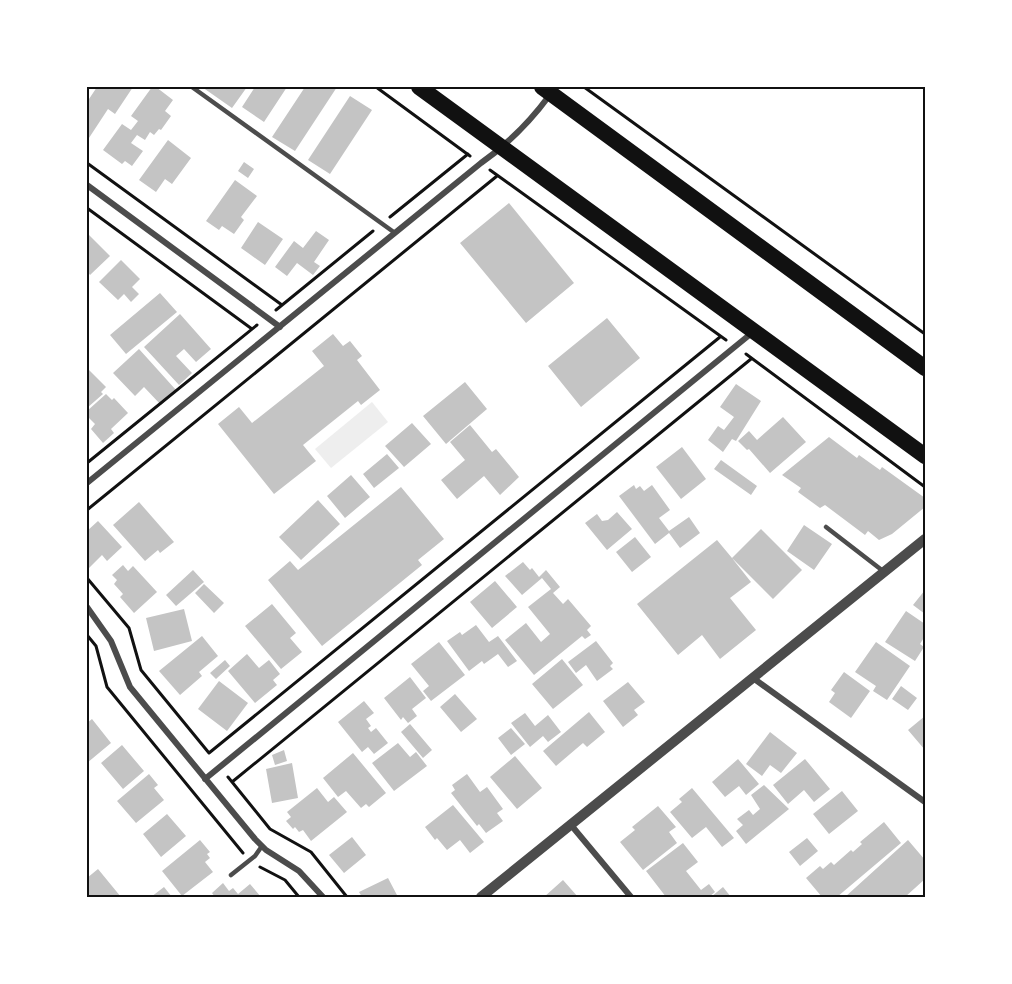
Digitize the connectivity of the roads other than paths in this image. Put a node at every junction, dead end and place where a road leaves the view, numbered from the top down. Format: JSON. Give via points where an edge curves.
{"nodes":[{"id":1,"x":192,"y":87,"type":"edge"},
{"id":2,"x":419,"y":87,"type":"edge"},
{"id":3,"x":546,"y":90,"type":"edge"},
{"id":4,"x":503,"y":147,"type":"junction"},
{"id":5,"x":87,"y":185,"type":"edge"},
{"id":6,"x":395,"y":233,"type":"junction"},
{"id":7,"x":280,"y":327,"type":"junction"},
{"id":8,"x":753,"y":332,"type":"junction"},
{"id":9,"x":925,"y":368,"type":"edge"},
{"id":10,"x":925,"y":456,"type":"edge"},
{"id":11,"x":87,"y":483,"type":"edge"},
{"id":12,"x":826,"y":527,"type":"dead end"},
{"id":13,"x":925,"y":539,"type":"edge"},
{"id":14,"x":885,"y":573,"type":"junction"},
{"id":15,"x":87,"y":607,"type":"edge"},
{"id":16,"x":753,"y":678,"type":"junction"},
{"id":17,"x":206,"y":779,"type":"junction"},
{"id":18,"x":925,"y":802,"type":"edge"},
{"id":19,"x":571,"y":825,"type":"junction"},
{"id":20,"x":262,"y":846,"type":"junction"},
{"id":21,"x":231,"y":875,"type":"dead end"},
{"id":22,"x":323,"y":897,"type":"edge"},
{"id":23,"x":481,"y":897,"type":"edge"},
{"id":24,"x":631,"y":897,"type":"edge"}],
"edges":[{"from":1,"to":6,"type":"lane"},
{"from":2,"to":4,"type":"highway"},
{"from":3,"to":4,"type":"street","via":[[534,116]]},
{"from":3,"to":9,"type":"highway"},
{"from":4,"to":6,"type":"street"},
{"from":4,"to":8,"type":"highway"},
{"from":5,"to":7,"type":"street"},
{"from":6,"to":7,"type":"street"},
{"from":7,"to":11,"type":"street"},
{"from":8,"to":10,"type":"highway"},
{"from":8,"to":17,"type":"street"},
{"from":12,"to":14,"type":"lane"},
{"from":13,"to":14,"type":"street"},
{"from":14,"to":16,"type":"street"},
{"from":15,"to":17,"type":"street","via":[[111,641],[130,687]]},
{"from":16,"to":18,"type":"street"},
{"from":16,"to":19,"type":"street"},
{"from":17,"to":20,"type":"street"},
{"from":19,"to":23,"type":"street"},
{"from":19,"to":24,"type":"street"},
{"from":20,"to":21,"type":"lane"},
{"from":20,"to":22,"type":"street","via":[[299,870]]}]}
